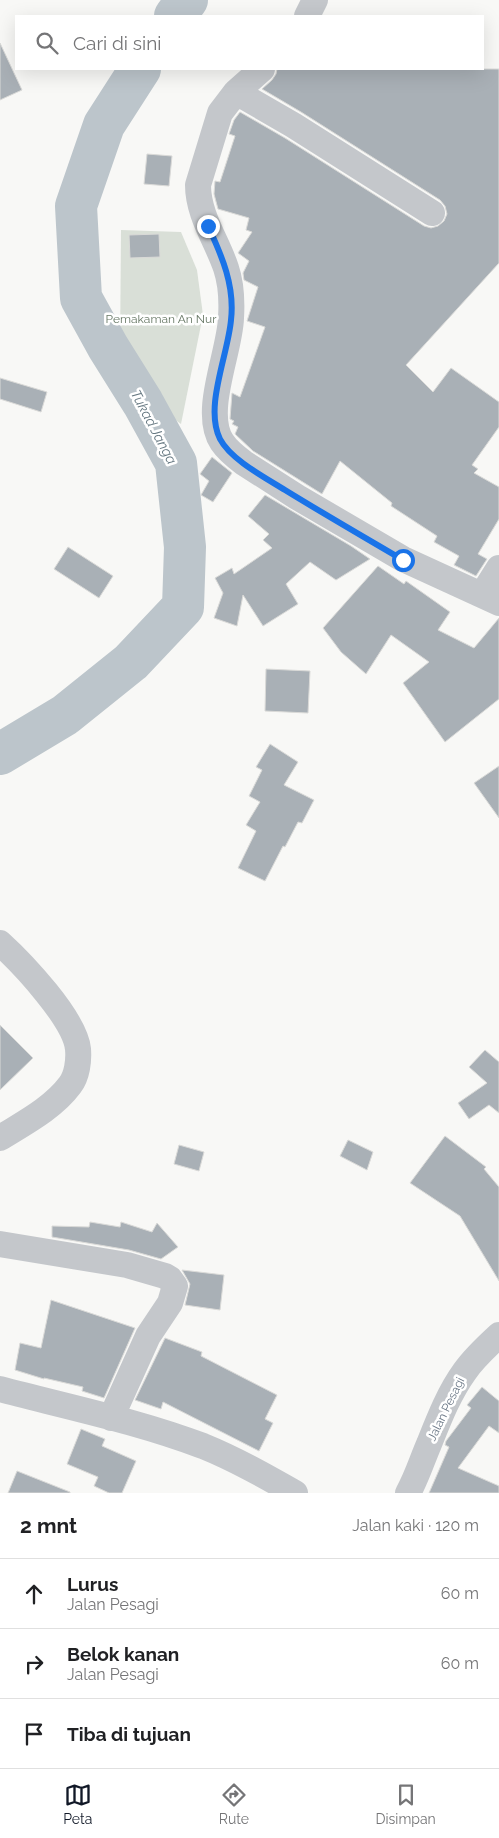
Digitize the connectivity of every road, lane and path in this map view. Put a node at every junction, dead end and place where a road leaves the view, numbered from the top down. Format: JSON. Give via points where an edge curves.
{"nodes":[{"id":1,"x":316,"y":0,"type":"edge"},
{"id":2,"x":308,"y":15,"type":"edge"},
{"id":3,"x":261,"y":70,"type":"edge"},
{"id":4,"x":236,"y":92,"type":"junction"},
{"id":5,"x":432,"y":213,"type":"dead end"},
{"id":6,"x":499,"y":568,"type":"edge"},
{"id":7,"x":491,"y":599,"type":"edge"},
{"id":8,"x":0,"y":943,"type":"edge"},
{"id":9,"x":0,"y":1138,"type":"edge"},
{"id":10,"x":0,"y":1244,"type":"edge"},
{"id":11,"x":499,"y":1335,"type":"edge"},
{"id":12,"x":0,"y":1389,"type":"edge"},
{"id":13,"x":111,"y":1418,"type":"junction"},
{"id":14,"x":295,"y":1493,"type":"edge"},
{"id":15,"x":408,"y":1493,"type":"edge"}],
"edges":[{"from":1,"to":2,"type":"street"},
{"from":3,"to":4,"type":"street"},
{"from":4,"to":5,"type":"street"},
{"from":4,"to":7,"type":"street","via":[[220,113],[198,185],[201,210],[227,270],[231,293],[232,319],[216,400],[216,428],[221,440],[229,452],[244,463],[345,526],[403,560]]},
{"from":6,"to":7,"type":"street"},
{"from":8,"to":9,"type":"street","via":[[48,993],[69,1026],[78,1047],[78,1067],[70,1084],[48,1105]]},
{"from":10,"to":13,"type":"street","via":[[127,1265],[159,1274],[173,1282],[175,1286],[170,1303],[148,1336]]},
{"from":11,"to":15,"type":"street","name":"Jalan Pesagi","via":[[464,1372]]},
{"from":12,"to":13,"type":"street"},
{"from":13,"to":14,"type":"street","via":[[203,1446]]}]}
